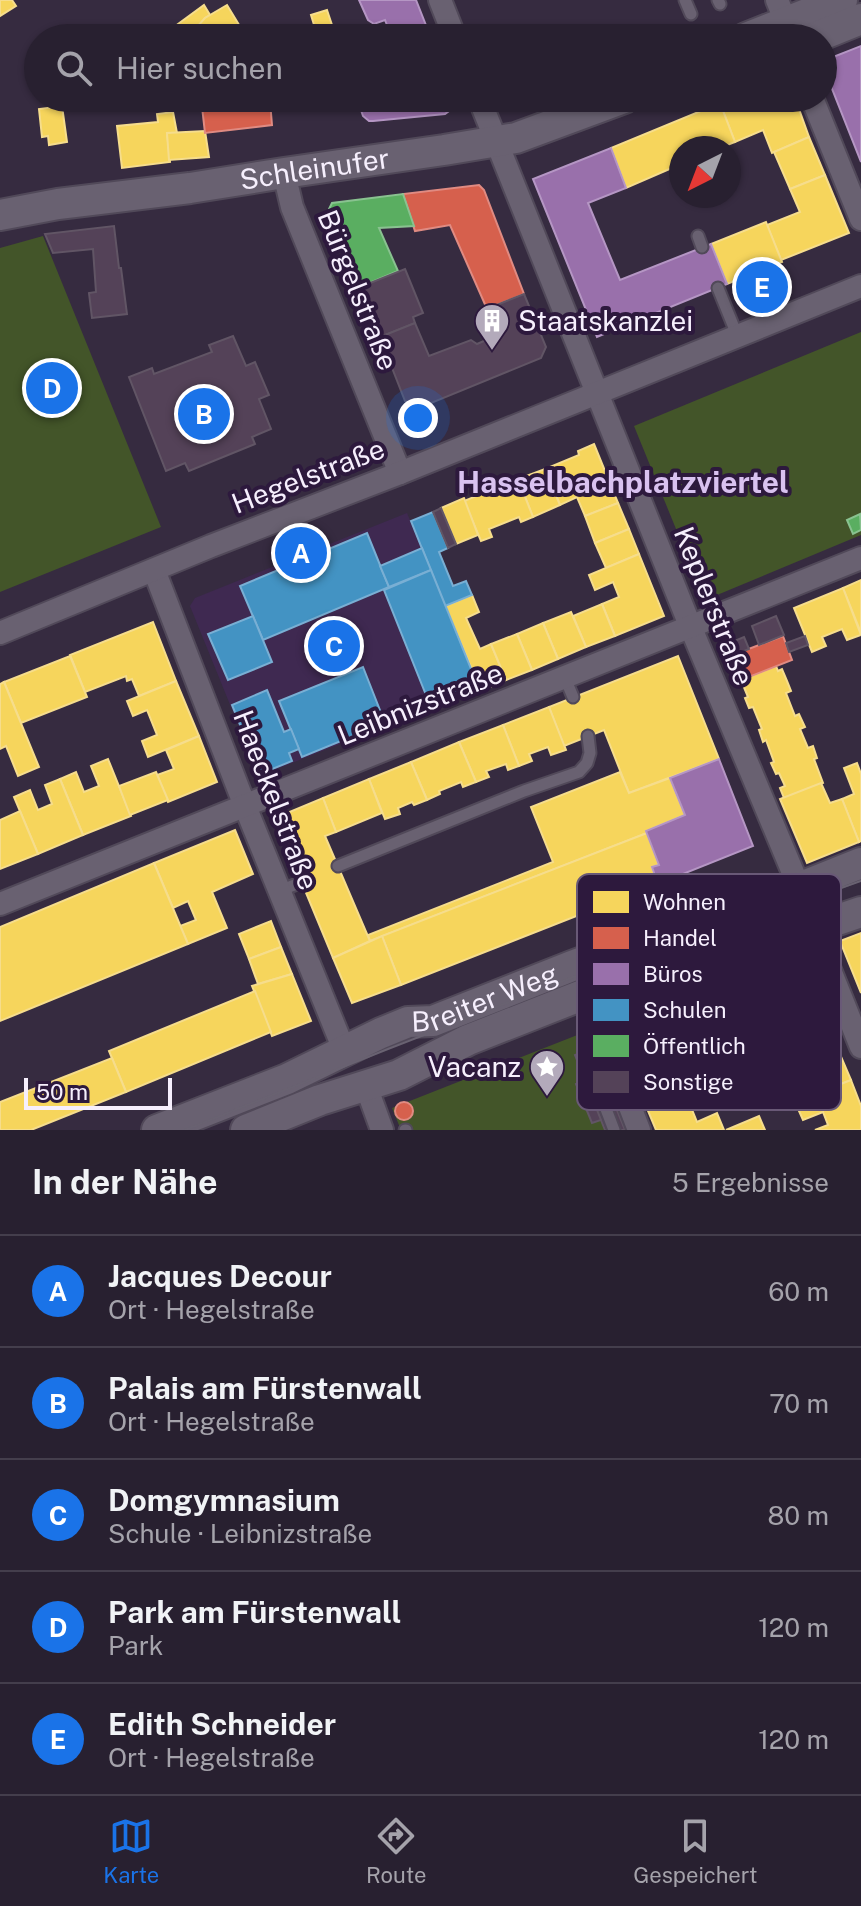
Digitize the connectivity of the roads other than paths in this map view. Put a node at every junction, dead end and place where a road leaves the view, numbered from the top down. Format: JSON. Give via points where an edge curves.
{"nodes":[{"id":1,"x":440,"y":0,"type":"edge"},
{"id":2,"x":685,"y":0,"type":"edge"},
{"id":3,"x":842,"y":0,"type":"edge"},
{"id":4,"x":782,"y":11,"type":"edge"},
{"id":5,"x":691,"y":14,"type":"dead end"},
{"id":6,"x":861,"y":19,"type":"edge"},
{"id":7,"x":449,"y":24,"type":"edge"},
{"id":8,"x":765,"y":24,"type":"edge"},
{"id":9,"x":837,"y":29,"type":"edge"},
{"id":10,"x":485,"y":112,"type":"edge"},
{"id":11,"x":588,"y":112,"type":"edge"},
{"id":12,"x":818,"y":112,"type":"edge"},
{"id":13,"x":496,"y":141,"type":"junction"},
{"id":14,"x":284,"y":173,"type":"junction"},
{"id":15,"x":0,"y":215,"type":"edge"},
{"id":16,"x":861,"y":219,"type":"edge"},
{"id":17,"x":861,"y":286,"type":"edge"},
{"id":18,"x":718,"y":288,"type":"dead end"},
{"id":19,"x":737,"y":335,"type":"junction"},
{"id":20,"x":598,"y":393,"type":"junction"},
{"id":21,"x":400,"y":473,"type":"junction"},
{"id":22,"x":861,"y":558,"type":"edge"},
{"id":23,"x":154,"y":570,"type":"junction"},
{"id":24,"x":691,"y":628,"type":"junction"},
{"id":25,"x":0,"y":633,"type":"edge"},
{"id":26,"x":588,"y":736,"type":"dead end"},
{"id":27,"x":245,"y":806,"type":"junction"},
{"id":28,"x":861,"y":863,"type":"edge"},
{"id":29,"x":338,"y":866,"type":"dead end"},
{"id":30,"x":794,"y":874,"type":"edge"},
{"id":31,"x":833,"y":874,"type":"edge"},
{"id":32,"x":302,"y":882,"type":"dead end"},
{"id":33,"x":279,"y":891,"type":"junction"},
{"id":34,"x":0,"y":904,"type":"edge"},
{"id":35,"x":861,"y":912,"type":"edge"},
{"id":36,"x":841,"y":919,"type":"edge"},
{"id":37,"x":577,"y":964,"type":"edge"},
{"id":38,"x":841,"y":996,"type":"edge"},
{"id":39,"x":577,"y":997,"type":"edge"},
{"id":40,"x":861,"y":1047,"type":"edge"},
{"id":41,"x":344,"y":1050,"type":"junction"},
{"id":42,"x":366,"y":1086,"type":"junction"},
{"id":43,"x":606,"y":1110,"type":"edge"},
{"id":44,"x":631,"y":1110,"type":"edge"},
{"id":45,"x":157,"y":1130,"type":"edge"},
{"id":46,"x":246,"y":1130,"type":"edge"},
{"id":47,"x":382,"y":1130,"type":"edge"},
{"id":48,"x":614,"y":1130,"type":"edge"},
{"id":49,"x":639,"y":1130,"type":"edge"}],
"edges":[{"from":1,"to":7,"type":"street"},
{"from":2,"to":5,"type":"lane"},
{"from":3,"to":4,"type":"street"},
{"from":4,"to":8,"type":"street"},
{"from":6,"to":9,"type":"street"},
{"from":10,"to":13,"type":"street","name":"Keplerstraße"},
{"from":11,"to":13,"type":"street","name":"Schleinufer"},
{"from":12,"to":16,"type":"street"},
{"from":13,"to":14,"type":"street","name":"Schleinufer"},
{"from":13,"to":20,"type":"street","name":"Keplerstraße"},
{"from":14,"to":15,"type":"street","name":"Schleinufer"},
{"from":14,"to":21,"type":"street","name":"Bürgelstraße","via":[[298,224]]},
{"from":17,"to":19,"type":"street","name":"Hegelstraße"},
{"from":18,"to":19,"type":"lane"},
{"from":19,"to":20,"type":"street","name":"Hegelstraße"},
{"from":20,"to":21,"type":"street","name":"Hegelstraße"},
{"from":20,"to":24,"type":"street","name":"Keplerstraße"},
{"from":21,"to":23,"type":"street","name":"Hegelstraße"},
{"from":22,"to":24,"type":"street","name":"Leibnizstraße"},
{"from":23,"to":25,"type":"street","name":"Hegelstraße"},
{"from":23,"to":27,"type":"street","name":"Haeckelstraße"},
{"from":24,"to":27,"type":"street","name":"Leibnizstraße","via":[[569,688]]},
{"from":24,"to":30,"type":"street","name":"Keplerstraße"},
{"from":26,"to":29,"type":"lane","via":[[590,753],[579,772]]},
{"from":27,"to":33,"type":"street","name":"Haeckelstraße"},
{"from":27,"to":34,"type":"street","name":"Leibnizstraße"},
{"from":28,"to":31,"type":"street","name":"Breiter Weg"},
{"from":32,"to":33,"type":"lane"},
{"from":33,"to":41,"type":"street","name":"Haeckelstraße"},
{"from":35,"to":36,"type":"street","name":"Breiter Weg"},
{"from":37,"to":41,"type":"street","name":"Breiter Weg","via":[[433,1021],[408,1022]]},
{"from":38,"to":40,"type":"street","name":"Keplerstraße"},
{"from":39,"to":42,"type":"street","name":"Breiter Weg"},
{"from":41,"to":45,"type":"street","name":"Breiter Weg","via":[[287,1079]]},
{"from":42,"to":46,"type":"street","name":"Breiter Weg"},
{"from":42,"to":47,"type":"street"},
{"from":43,"to":48,"type":"lane"},
{"from":44,"to":49,"type":"street"}]}
